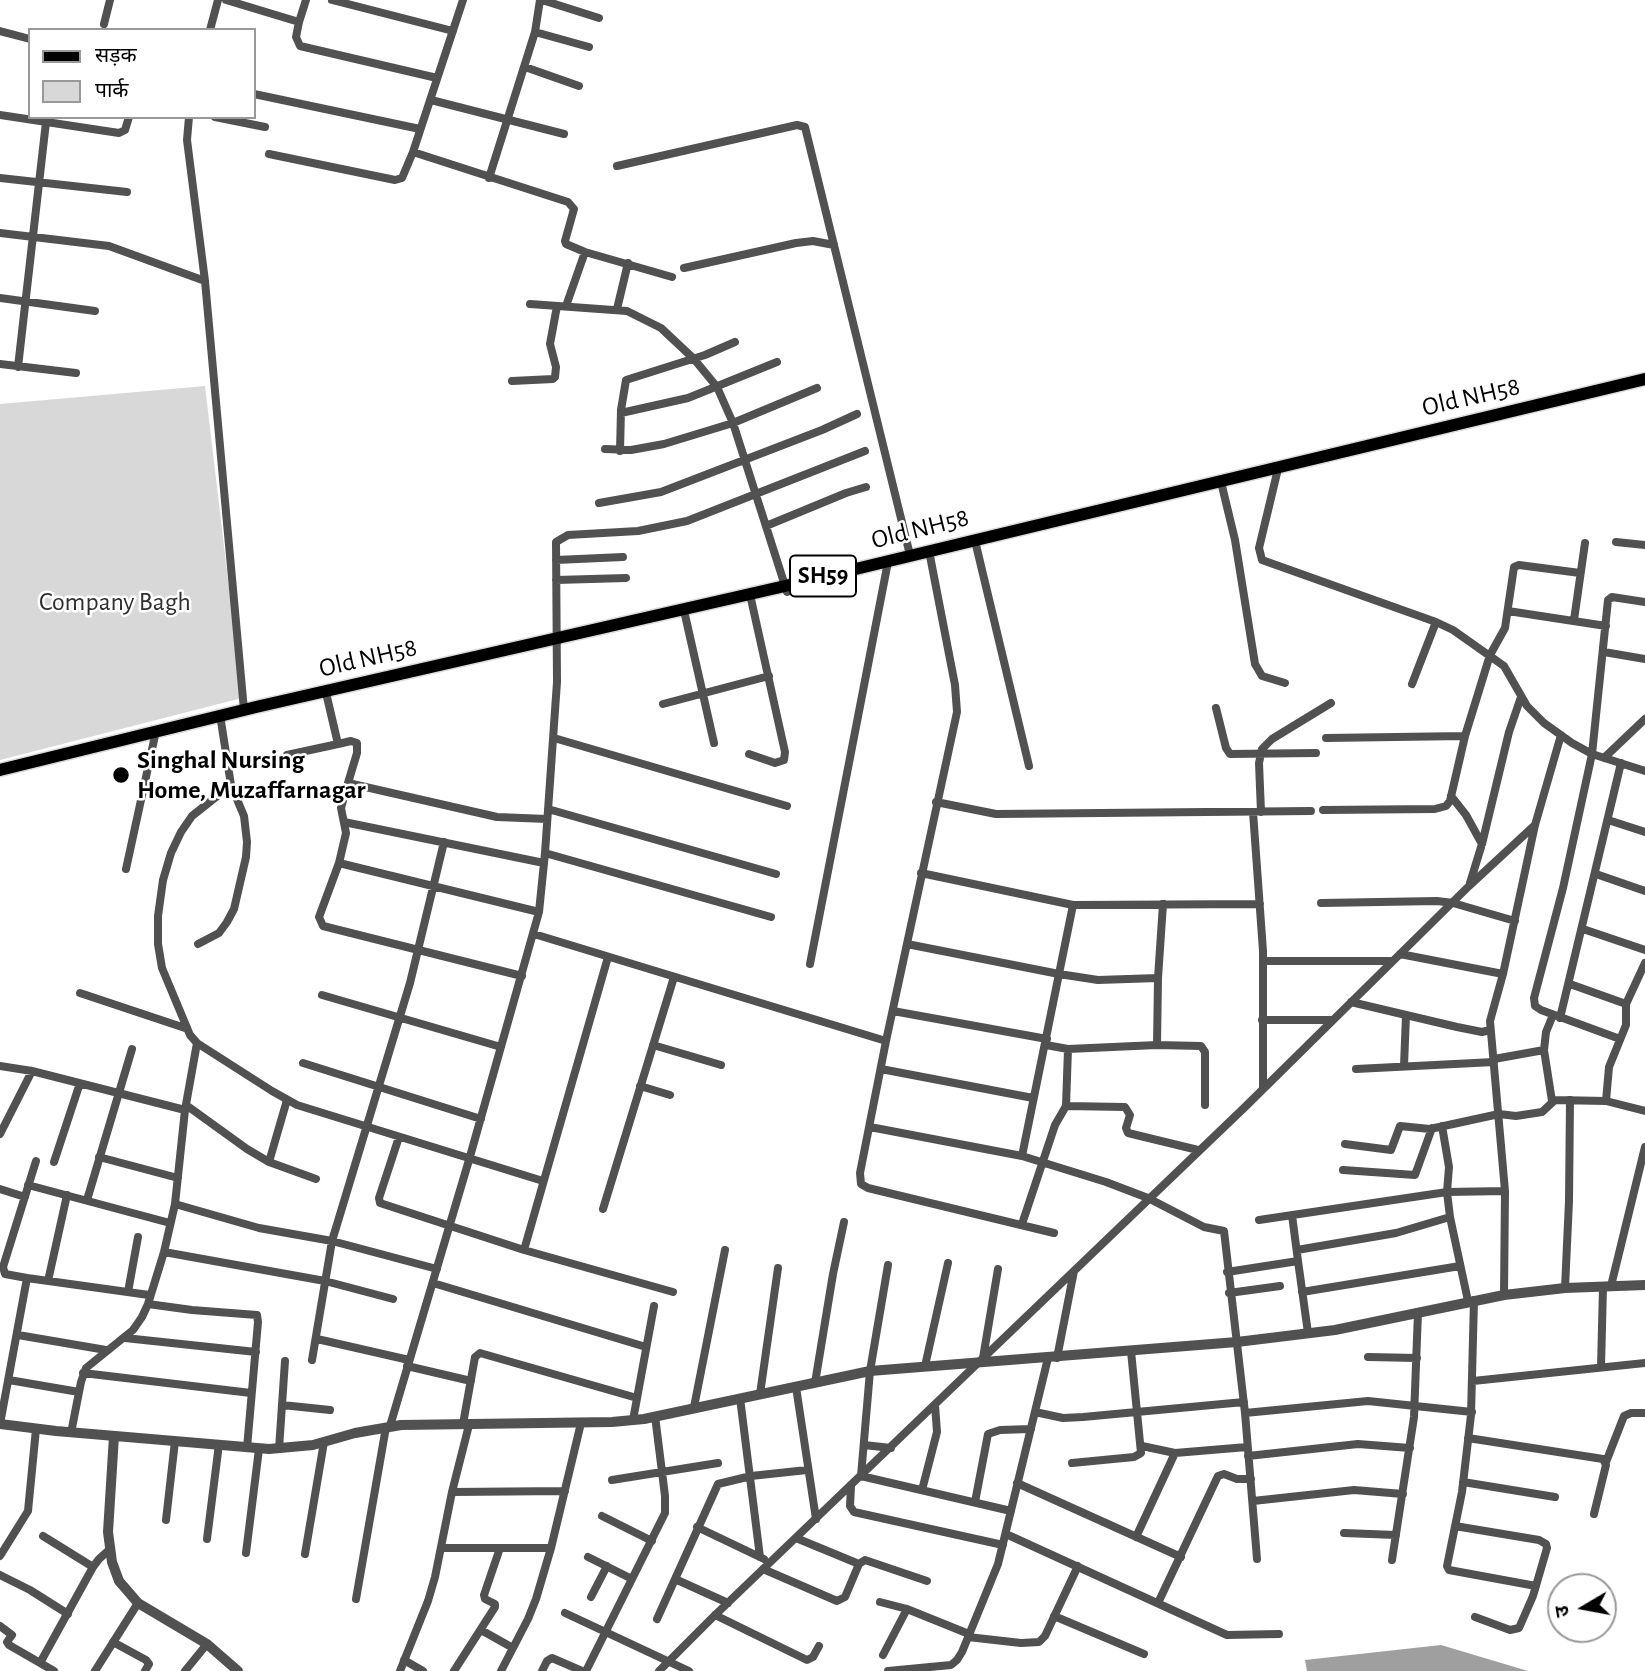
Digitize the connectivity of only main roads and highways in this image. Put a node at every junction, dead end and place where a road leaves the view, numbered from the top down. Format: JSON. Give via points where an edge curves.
{"nodes":[{"id":1,"x":1645,"y":379,"type":"edge"},
{"id":2,"x":1645,"y":386,"type":"edge"},
{"id":3,"x":1277,"y":470,"type":"junction"},
{"id":4,"x":786,"y":589,"type":"junction"},
{"id":5,"x":558,"y":640,"type":"junction"},
{"id":6,"x":320,"y":696,"type":"junction"},
{"id":7,"x":220,"y":719,"type":"junction"},
{"id":8,"x":155,"y":735,"type":"junction"},
{"id":9,"x":0,"y":770,"type":"edge"},
{"id":10,"x":0,"y":777,"type":"edge"}],
"edges":[{"from":1,"to":3,"type":"main road","name":"Old NH58","number":"SH59"},
{"from":2,"to":3,"type":"main road","name":"Old NH58","number":"SH59"},
{"from":3,"to":4,"type":"main road","name":"Old NH58","number":"SH59","via":[[910,555]]},
{"from":3,"to":4,"type":"main road","name":"Old NH58","number":"SH59"},
{"from":4,"to":5,"type":"main road","name":"Old NH58","number":"SH59"},
{"from":4,"to":5,"type":"main road","name":"Old NH58","number":"SH59"},
{"from":5,"to":6,"type":"main road","name":"Old NH58","number":"SH59"},
{"from":6,"to":7,"type":"main road","name":"Old NH58","number":"SH59"},
{"from":6,"to":7,"type":"main road","name":"Old NH58","number":"SH59","via":[[243,710]]},
{"from":7,"to":8,"type":"main road","name":"Old NH58","number":"SH59"},
{"from":8,"to":9,"type":"main road","name":"Old NH58","number":"SH59"},
{"from":8,"to":10,"type":"main road","name":"Old NH58","number":"SH59"}]}
